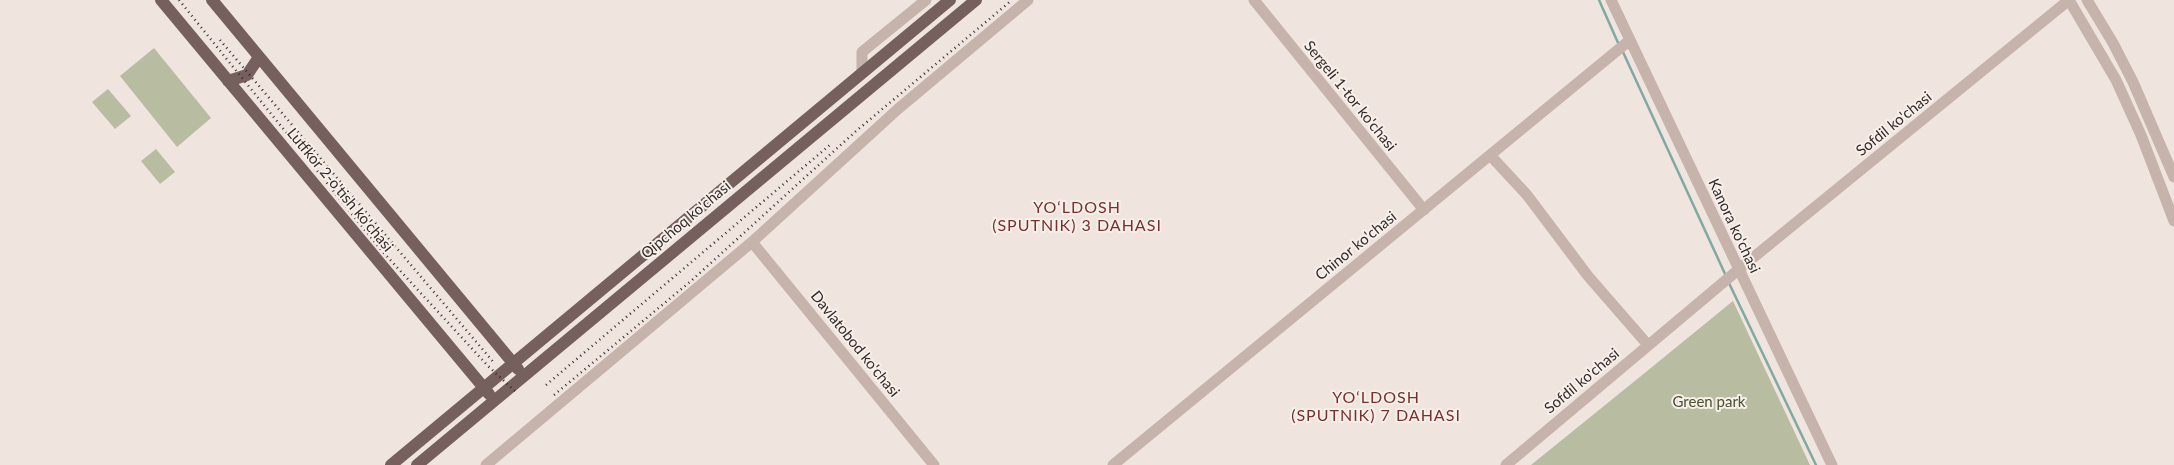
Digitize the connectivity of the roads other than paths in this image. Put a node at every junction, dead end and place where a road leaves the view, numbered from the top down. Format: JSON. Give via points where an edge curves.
{"nodes":[{"id":1,"x":161,"y":0,"type":"edge"},
{"id":2,"x":212,"y":0,"type":"edge"},
{"id":3,"x":926,"y":0,"type":"edge"},
{"id":4,"x":976,"y":0,"type":"edge"},
{"id":5,"x":1028,"y":0,"type":"edge"},
{"id":6,"x":1254,"y":0,"type":"edge"},
{"id":7,"x":1611,"y":0,"type":"edge"},
{"id":8,"x":2070,"y":0,"type":"edge"},
{"id":9,"x":2086,"y":0,"type":"edge"},
{"id":10,"x":949,"y":1,"type":"edge"},
{"id":11,"x":1624,"y":45,"type":"junction"},
{"id":12,"x":259,"y":57,"type":"junction"},
{"id":13,"x":862,"y":73,"type":"junction"},
{"id":14,"x":228,"y":82,"type":"junction"},
{"id":15,"x":873,"y":86,"type":"junction"},
{"id":16,"x":1490,"y":155,"type":"junction"},
{"id":17,"x":2174,"y":177,"type":"edge"},
{"id":18,"x":1424,"y":210,"type":"junction"},
{"id":19,"x":2174,"y":221,"type":"edge"},
{"id":20,"x":752,"y":242,"type":"junction"},
{"id":21,"x":649,"y":250,"type":"junction"},
{"id":22,"x":660,"y":263,"type":"junction"},
{"id":23,"x":1731,"y":276,"type":"junction"},
{"id":24,"x":1648,"y":345,"type":"junction"},
{"id":25,"x":513,"y":363,"type":"junction"},
{"id":26,"x":524,"y":376,"type":"junction"},
{"id":27,"x":483,"y":388,"type":"junction"},
{"id":28,"x":494,"y":401,"type":"junction"},
{"id":29,"x":391,"y":465,"type":"edge"},
{"id":30,"x":417,"y":465,"type":"edge"},
{"id":31,"x":486,"y":465,"type":"edge"},
{"id":32,"x":934,"y":465,"type":"edge"},
{"id":33,"x":1113,"y":465,"type":"edge"},
{"id":34,"x":1506,"y":465,"type":"edge"},
{"id":35,"x":1832,"y":465,"type":"edge"}],
"edges":[{"from":1,"to":14,"type":"main road","name":"Lutfkor 2-o'tish ko'chasi"},
{"from":2,"to":12,"type":"main road","name":"Lutfkor 2-o'tish ko'chasi"},
{"from":3,"to":13,"type":"street","via":[[862,52]]},
{"from":4,"to":15,"type":"main road","name":"Qipchoq ko'chasi"},
{"from":5,"to":20,"type":"street","via":[[898,109]]},
{"from":6,"to":18,"type":"street","name":"Sergeli 1-tor ko'chasi"},
{"from":7,"to":11,"type":"street","name":"Kanora ko'chasi"},
{"from":8,"to":19,"type":"street","via":[[2116,80]]},
{"from":8,"to":23,"type":"street","name":"Sofdil ko'chasi"},
{"from":9,"to":17,"type":"street","via":[[2133,82]]},
{"from":10,"to":13,"type":"main road","name":"Qipchoq ko'chasi"},
{"from":11,"to":16,"type":"street","name":"Chinor ko'chasi"},
{"from":11,"to":23,"type":"street","name":"Kanora ko'chasi"},
{"from":12,"to":14,"type":"main road","via":[[247,75]]},
{"from":12,"to":25,"type":"main road","name":"Lutfkor 2-o'tish ko'chasi"},
{"from":13,"to":15,"type":"main road"},
{"from":13,"to":21,"type":"main road","name":"Qipchoq ko'chasi"},
{"from":14,"to":27,"type":"main road","name":"Lutfkor 2-o'tish ko'chasi"},
{"from":15,"to":22,"type":"main road","name":"Qipchoq ko'chasi"},
{"from":16,"to":18,"type":"street","name":"Chinor ko'chasi"},
{"from":16,"to":24,"type":"street"},
{"from":18,"to":33,"type":"street","name":"Chinor ko'chasi"},
{"from":20,"to":31,"type":"street"},
{"from":20,"to":32,"type":"street","name":"Davlatobod ko'chasi"},
{"from":21,"to":22,"type":"main road"},
{"from":21,"to":25,"type":"main road","name":"Qipchoq ko'chasi"},
{"from":22,"to":26,"type":"main road","name":"Qipchoq ko'chasi"},
{"from":23,"to":24,"type":"street","name":"Sofdil ko'chasi"},
{"from":23,"to":35,"type":"street","name":"Kanora ko'chasi"},
{"from":24,"to":34,"type":"street","name":"Sofdil ko'chasi"},
{"from":25,"to":26,"type":"main road","name":"Lutfkor 2-o'tish ko'chasi"},
{"from":25,"to":27,"type":"main road","name":"Qipchoq ko'chasi"},
{"from":26,"to":28,"type":"main road","name":"Qipchoq ko'chasi"},
{"from":27,"to":28,"type":"main road","name":"Lutfkor 2-o'tish ko'chasi"},
{"from":27,"to":29,"type":"main road","name":"Qipchoq ko'chasi"},
{"from":28,"to":30,"type":"main road","name":"Qipchoq ko'chasi"}]}
